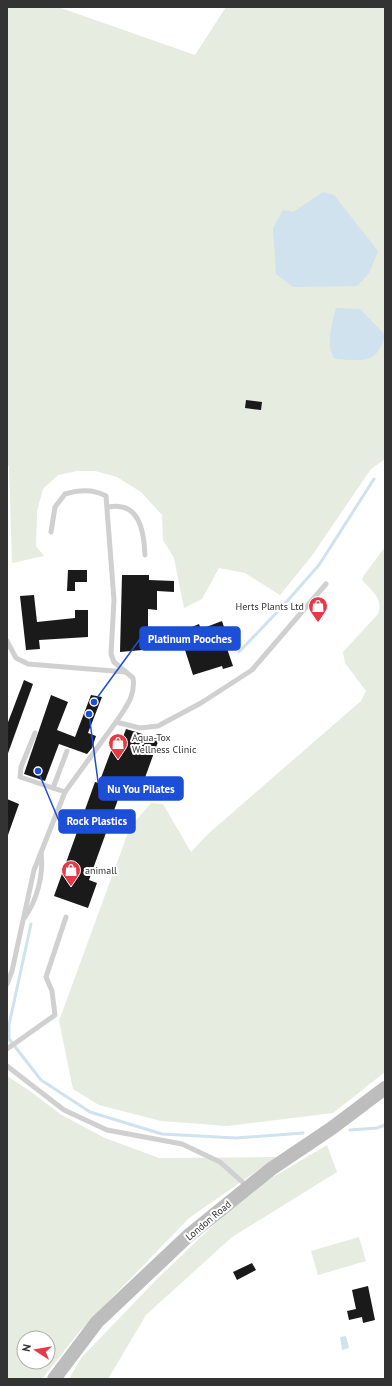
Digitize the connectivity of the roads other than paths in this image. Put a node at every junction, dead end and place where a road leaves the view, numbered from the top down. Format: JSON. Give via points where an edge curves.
{"nodes":[{"id":1,"x":108,"y":507,"type":"junction"},
{"id":2,"x":51,"y":532,"type":"dead end"},
{"id":3,"x":146,"y":554,"type":"dead end"},
{"id":4,"x":326,"y":584,"type":"dead end"},
{"id":5,"x":7,"y":641,"type":"edge"},
{"id":6,"x":127,"y":672,"type":"junction"},
{"id":7,"x":116,"y":722,"type":"junction"},
{"id":8,"x":35,"y":733,"type":"dead end"},
{"id":9,"x":67,"y":751,"type":"dead end"},
{"id":10,"x":53,"y":788,"type":"junction"},
{"id":11,"x":65,"y":792,"type":"junction"},
{"id":12,"x":66,"y":917,"type":"dead end"},
{"id":13,"x":7,"y":984,"type":"edge"},
{"id":14,"x":7,"y":1049,"type":"edge"},
{"id":15,"x":7,"y":1066,"type":"edge"},
{"id":16,"x":385,"y":1088,"type":"edge"},
{"id":17,"x":248,"y":1187,"type":"junction"},
{"id":18,"x":54,"y":1379,"type":"edge"}],
"edges":[{"from":1,"to":2,"type":"lane","via":[[106,496],[100,493],[90,491],[65,494],[54,507]]},
{"from":1,"to":3,"type":"lane","via":[[124,506],[137,518],[142,529]]},
{"from":1,"to":6,"type":"lane","via":[[114,600],[111,654],[114,662]]},
{"from":4,"to":7,"type":"lane","via":[[252,670],[201,703],[158,726],[140,728]]},
{"from":5,"to":6,"type":"lane","via":[[16,658],[28,664]]},
{"from":6,"to":7,"type":"lane","via":[[133,678],[134,688],[131,698]]},
{"from":7,"to":11,"type":"lane"},
{"from":8,"to":10,"type":"lane","via":[[21,767],[20,777]]},
{"from":9,"to":10,"type":"lane"},
{"from":10,"to":11,"type":"lane"},
{"from":11,"to":13,"type":"lane","via":[[34,870]]},
{"from":12,"to":14,"type":"lane","via":[[46,977],[52,991],[54,1015]]},
{"from":15,"to":17,"type":"lane","via":[[64,1110],[106,1130],[182,1144],[220,1162]]},
{"from":16,"to":17,"type":"main road","name":"London Road"},
{"from":17,"to":18,"type":"main road","name":"London Road","via":[[183,1241],[97,1322]]}]}
